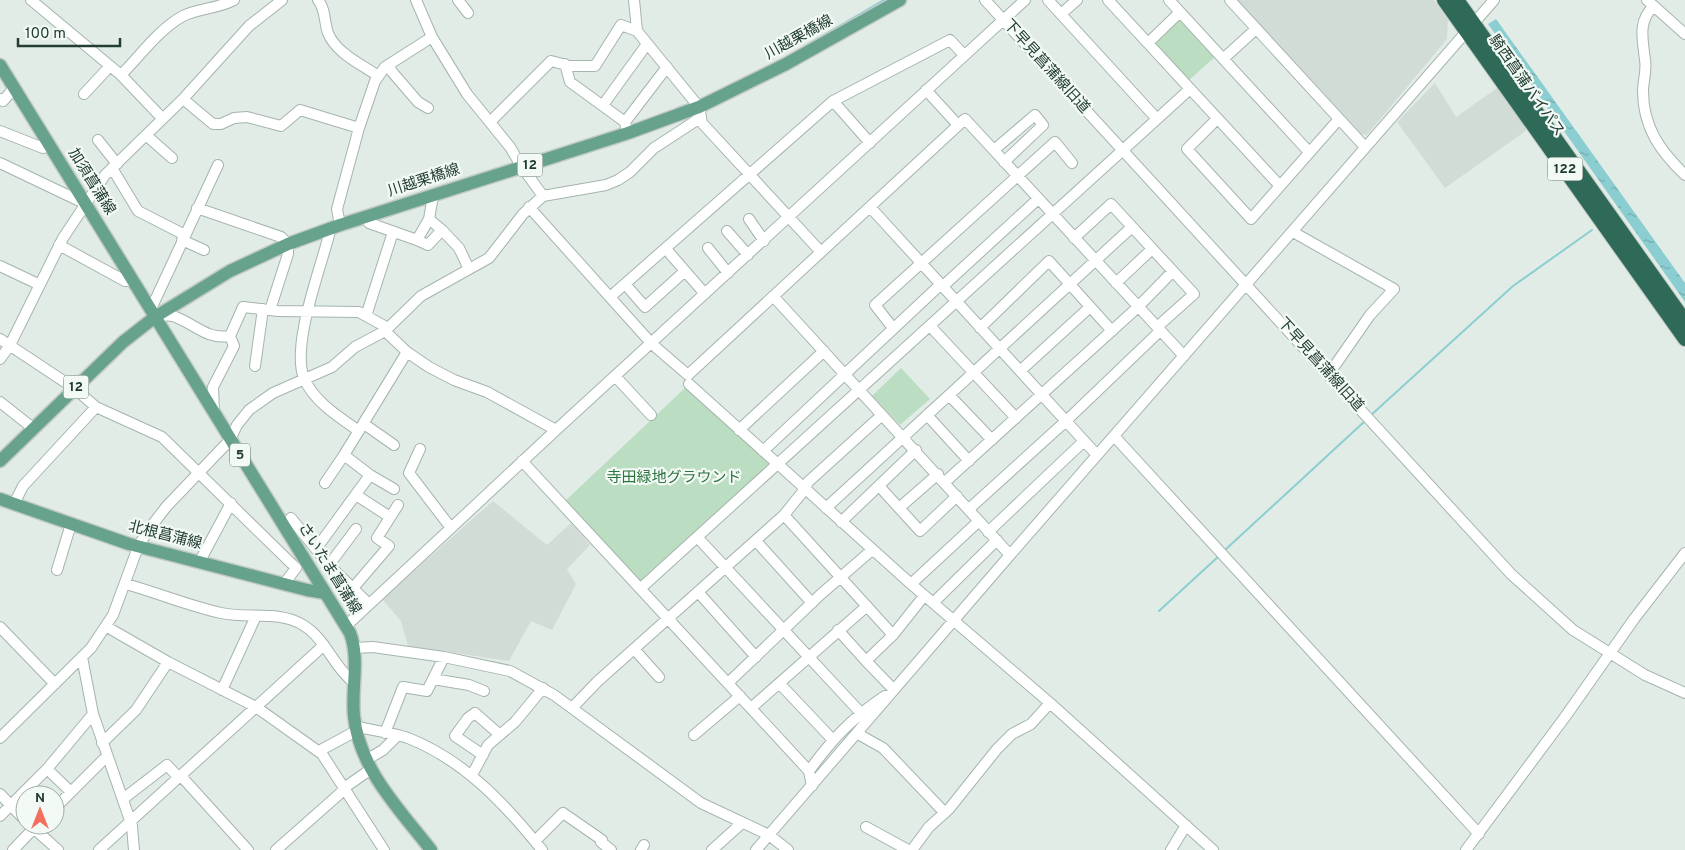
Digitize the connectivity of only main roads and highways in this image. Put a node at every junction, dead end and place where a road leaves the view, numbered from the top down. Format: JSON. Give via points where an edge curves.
{"nodes":[{"id":1,"x":898,"y":0,"type":"edge"},
{"id":2,"x":1444,"y":0,"type":"edge"},
{"id":3,"x":1456,"y":0,"type":"edge"},
{"id":4,"x":1470,"y":28,"type":"junction"},
{"id":5,"x":0,"y":65,"type":"edge"},
{"id":6,"x":153,"y":313,"type":"junction"},
{"id":7,"x":1685,"y":321,"type":"edge"},
{"id":8,"x":1685,"y":339,"type":"edge"},
{"id":9,"x":0,"y":461,"type":"edge"},
{"id":10,"x":0,"y":499,"type":"edge"},
{"id":11,"x":325,"y":593,"type":"junction"},
{"id":12,"x":431,"y":850,"type":"edge"}],
"edges":[{"from":1,"to":6,"type":"main road","name":"川越栗橋線","number":"12","via":[[699,111],[626,128],[522,168],[288,244]]},
{"from":2,"to":4,"type":"highway","name":"騎西菖蒲バイパス","number":"122"},
{"from":3,"to":4,"type":"highway","name":"騎西菖蒲バイパス","number":"122"},
{"from":4,"to":7,"type":"highway","name":"騎西菖蒲バイパス","number":"122"},
{"from":4,"to":8,"type":"highway","name":"騎西菖蒲バイパス","number":"122"},
{"from":5,"to":6,"type":"main road","name":"加須菖蒲線"},
{"from":6,"to":9,"type":"main road","name":"川越栗橋線","number":"12"},
{"from":6,"to":11,"type":"main road","name":"さいたま菖蒲線","number":"5"},
{"from":10,"to":11,"type":"main road","name":"北根菖蒲線","via":[[138,547]]},
{"from":11,"to":12,"type":"main road","name":"さいたま菖蒲線","number":"5","via":[[346,626],[355,648],[356,728],[369,764]]}]}
